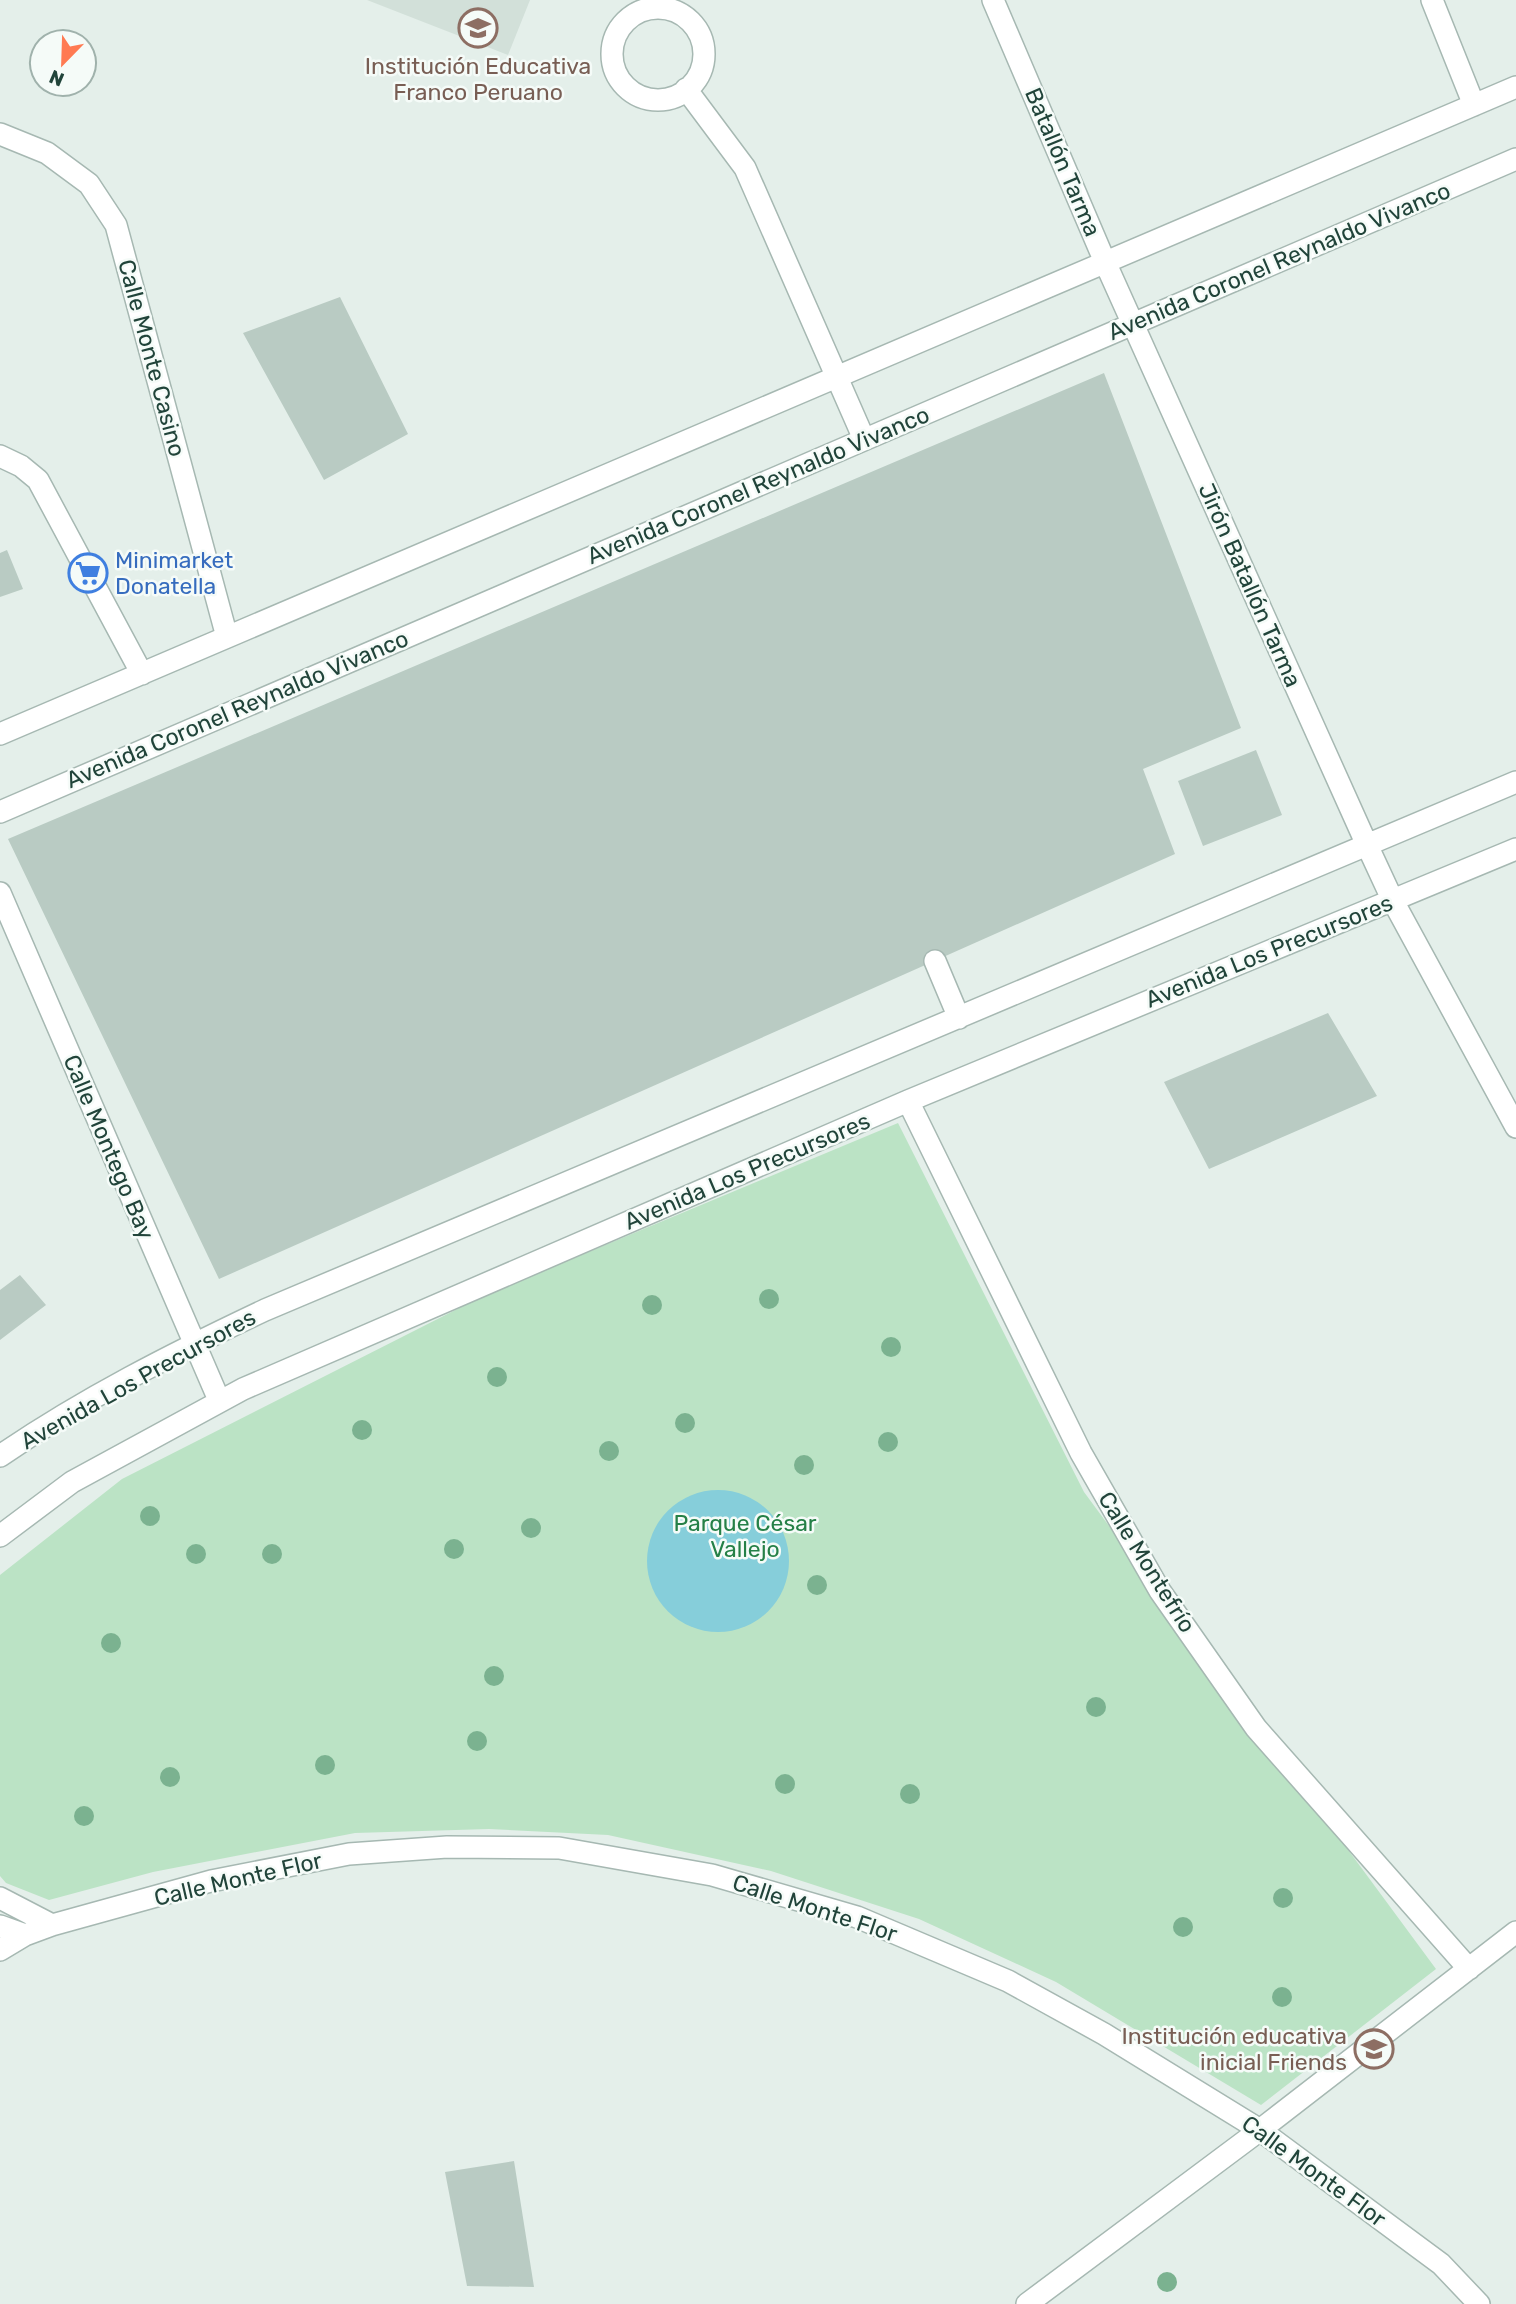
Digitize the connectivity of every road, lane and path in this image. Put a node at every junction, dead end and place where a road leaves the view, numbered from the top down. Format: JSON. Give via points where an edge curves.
{"nodes":[{"id":1,"x":993,"y":0,"type":"edge"},
{"id":2,"x":1432,"y":0,"type":"edge"},
{"id":3,"x":678,"y":6,"type":"edge"},
{"id":4,"x":1516,"y":87,"type":"edge"},
{"id":5,"x":686,"y":89,"type":"junction"},
{"id":6,"x":1474,"y":105,"type":"junction"},
{"id":7,"x":0,"y":134,"type":"edge"},
{"id":8,"x":1516,"y":159,"type":"edge"},
{"id":9,"x":1105,"y":262,"type":"junction"},
{"id":10,"x":1133,"y":324,"type":"junction"},
{"id":11,"x":836,"y":377,"type":"junction"},
{"id":12,"x":864,"y":439,"type":"junction"},
{"id":13,"x":0,"y":456,"type":"edge"},
{"id":14,"x":228,"y":637,"type":"junction"},
{"id":15,"x":142,"y":674,"type":"junction"},
{"id":16,"x":0,"y":734,"type":"edge"},
{"id":17,"x":1516,"y":782,"type":"edge"},
{"id":18,"x":0,"y":812,"type":"edge"},
{"id":19,"x":1367,"y":845,"type":"junction"},
{"id":20,"x":1516,"y":849,"type":"edge"},
{"id":21,"x":0,"y":893,"type":"edge"},
{"id":22,"x":1393,"y":901,"type":"junction"},
{"id":23,"x":935,"y":961,"type":"dead end"},
{"id":24,"x":959,"y":1018,"type":"junction"},
{"id":25,"x":908,"y":1101,"type":"junction"},
{"id":26,"x":1516,"y":1127,"type":"edge"},
{"id":27,"x":194,"y":1343,"type":"junction"},
{"id":28,"x":219,"y":1401,"type":"junction"},
{"id":29,"x":0,"y":1456,"type":"edge"},
{"id":30,"x":0,"y":1536,"type":"edge"},
{"id":31,"x":0,"y":1898,"type":"edge"},
{"id":32,"x":52,"y":1925,"type":"junction"},
{"id":33,"x":0,"y":1926,"type":"edge"},
{"id":34,"x":1516,"y":1932,"type":"edge"},
{"id":35,"x":25,"y":1935,"type":"junction"},
{"id":36,"x":0,"y":1950,"type":"edge"},
{"id":37,"x":1469,"y":1969,"type":"junction"},
{"id":38,"x":1260,"y":2130,"type":"junction"},
{"id":39,"x":1027,"y":2304,"type":"edge"},
{"id":40,"x":1479,"y":2304,"type":"edge"}],
"edges":[{"from":1,"to":9,"type":"street","name":"Batallón Tarma"},
{"from":2,"to":6,"type":"street"},
{"from":3,"to":5,"type":"street","via":[[692,22],[705,50],[698,79]]},
{"from":3,"to":5,"type":"street","via":[[635,13],[623,23],[614,36],[612,67],[630,92],[659,101]]},
{"from":4,"to":6,"type":"street"},
{"from":5,"to":11,"type":"street","via":[[745,168]]},
{"from":6,"to":9,"type":"street"},
{"from":7,"to":14,"type":"street","name":"Calle Monte Casino","via":[[47,153],[89,184],[116,225]]},
{"from":8,"to":10,"type":"street","name":"Avenida Coronel Reynaldo Vivanco"},
{"from":9,"to":10,"type":"street","name":"Batallón Tarma"},
{"from":9,"to":11,"type":"street"},
{"from":10,"to":12,"type":"street","name":"Avenida Coronel Reynaldo Vivanco"},
{"from":10,"to":19,"type":"street","name":"Jirón Batallón Tarma"},
{"from":11,"to":12,"type":"street"},
{"from":11,"to":14,"type":"street"},
{"from":12,"to":18,"type":"street","name":"Avenida Coronel Reynaldo Vivanco"},
{"from":13,"to":15,"type":"street","via":[[38,480]]},
{"from":14,"to":15,"type":"street"},
{"from":15,"to":16,"type":"street"},
{"from":17,"to":19,"type":"street","name":"Avenida Los Precursores"},
{"from":19,"to":22,"type":"street"},
{"from":19,"to":24,"type":"street","name":"Avenida Los Precursores"},
{"from":20,"to":22,"type":"street","name":"Avenida Los Precursores"},
{"from":21,"to":27,"type":"street","name":"Calle Montego Bay"},
{"from":22,"to":25,"type":"street","name":"Avenida Los Precursores"},
{"from":22,"to":26,"type":"street"},
{"from":23,"to":24,"type":"street"},
{"from":24,"to":27,"type":"street","name":"Avenida Los Precursores"},
{"from":25,"to":28,"type":"street","name":"Avenida Los Precursores"},
{"from":25,"to":37,"type":"street","name":"Calle Montefrío","via":[[1081,1453],[1160,1591],[1256,1728]]},
{"from":27,"to":28,"type":"street","name":"Calle Montego Bay"},
{"from":27,"to":29,"type":"street","name":"Avenida Los Precursores","via":[[47,1424]]},
{"from":28,"to":30,"type":"street","name":"Avenida Los Precursores","via":[[72,1482]]},
{"from":31,"to":32,"type":"street"},
{"from":32,"to":35,"type":"street","name":"Calle Monte Flor"},
{"from":32,"to":38,"type":"street","name":"Calle Monte Flor","via":[[211,1881],[349,1854],[447,1847],[559,1848],[712,1874],[857,1917],[1008,1980]]},
{"from":33,"to":35,"type":"street"},
{"from":34,"to":37,"type":"street"},
{"from":35,"to":36,"type":"street"},
{"from":37,"to":38,"type":"street"},
{"from":38,"to":39,"type":"street"},
{"from":38,"to":40,"type":"street","name":"Calle Monte Flor","via":[[1441,2264]]}]}
